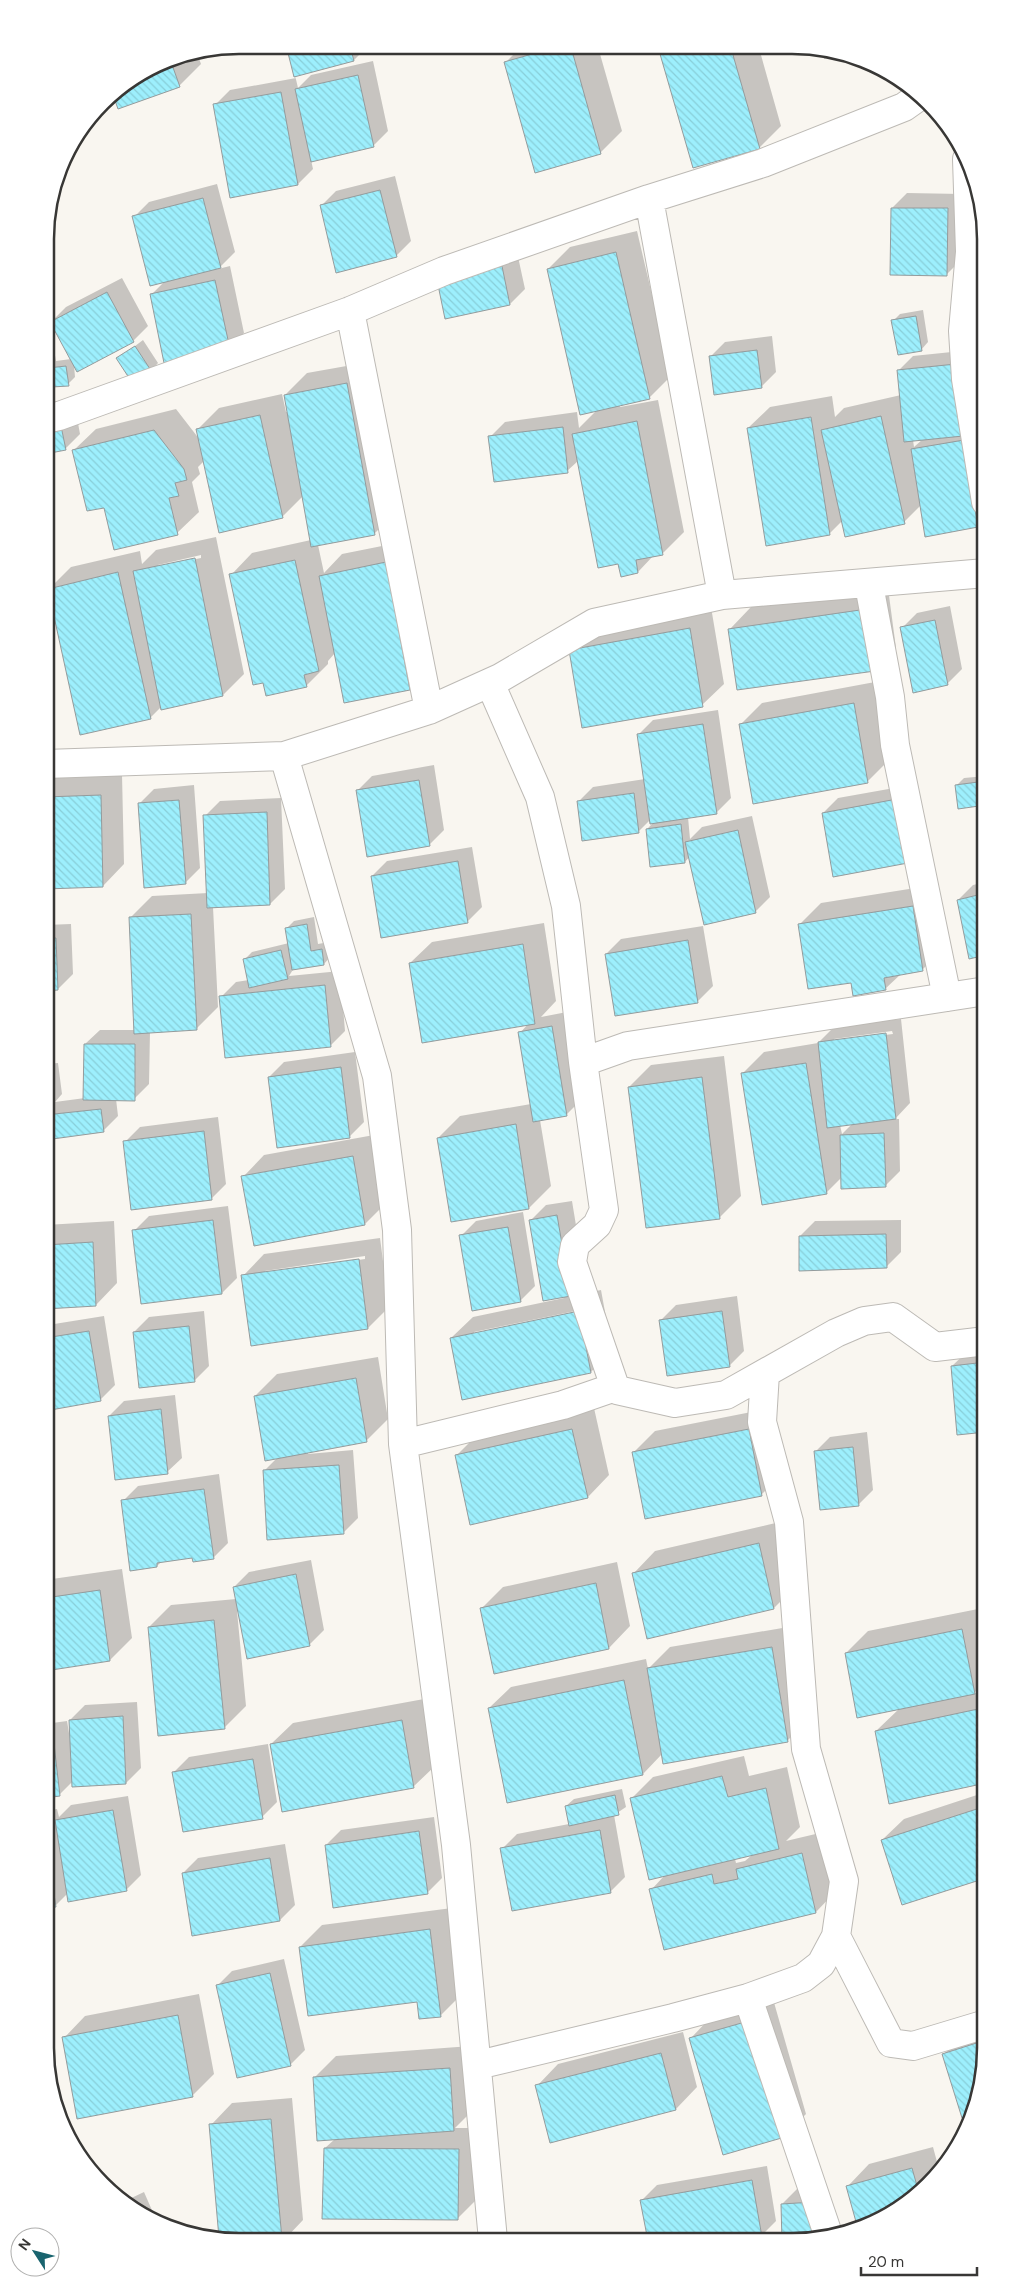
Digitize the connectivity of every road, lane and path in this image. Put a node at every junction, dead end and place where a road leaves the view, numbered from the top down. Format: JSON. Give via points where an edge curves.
{"nodes":[{"id":1,"x":914,"y":100,"type":"edge"},
{"id":2,"x":968,"y":181,"type":"edge"},
{"id":3,"x":649,"y":199,"type":"junction"},
{"id":4,"x":350,"y":311,"type":"junction"},
{"id":5,"x":54,"y":417,"type":"edge"},
{"id":6,"x":977,"y":447,"type":"edge"},
{"id":7,"x":977,"y":574,"type":"edge"},
{"id":8,"x":869,"y":585,"type":"junction"},
{"id":9,"x":722,"y":596,"type":"junction"},
{"id":10,"x":490,"y":683,"type":"junction"},
{"id":11,"x":429,"y":710,"type":"junction"},
{"id":12,"x":284,"y":756,"type":"junction"},
{"id":13,"x":54,"y":764,"type":"edge"},
{"id":14,"x":977,"y":992,"type":"edge"},
{"id":15,"x":947,"y":997,"type":"junction"},
{"id":16,"x":583,"y":1062,"type":"junction"},
{"id":17,"x":977,"y":1342,"type":"edge"},
{"id":18,"x":764,"y":1373,"type":"junction"},
{"id":19,"x":616,"y":1387,"type":"junction"},
{"id":20,"x":403,"y":1444,"type":"junction"},
{"id":21,"x":836,"y":1936,"type":"junction"},
{"id":22,"x":748,"y":1998,"type":"junction"},
{"id":23,"x":977,"y":2027,"type":"edge"},
{"id":24,"x":478,"y":2065,"type":"junction"},
{"id":25,"x":827,"y":2230,"type":"edge"},
{"id":26,"x":492,"y":2233,"type":"edge"}],
"edges":[{"from":1,"to":3,"type":"street","via":[[763,163]]},
{"from":2,"to":6,"type":"street","via":[[970,252],[964,340],[966,379]]},
{"from":3,"to":4,"type":"street","via":[[444,271]]},
{"from":3,"to":9,"type":"street"},
{"from":4,"to":5,"type":"street"},
{"from":4,"to":11,"type":"street"},
{"from":7,"to":8,"type":"street"},
{"from":8,"to":9,"type":"street"},
{"from":8,"to":15,"type":"street","via":[[890,697],[895,745]]},
{"from":9,"to":10,"type":"street","via":[[594,623]]},
{"from":10,"to":11,"type":"street"},
{"from":10,"to":16,"type":"street","via":[[542,806],[566,906]]},
{"from":11,"to":12,"type":"street"},
{"from":12,"to":13,"type":"street"},
{"from":12,"to":20,"type":"street","via":[[377,1076],[397,1230]]},
{"from":14,"to":15,"type":"street"},
{"from":15,"to":16,"type":"street","via":[[628,1046]]},
{"from":16,"to":19,"type":"street","via":[[604,1210],[597,1225],[575,1245],[572,1262]]},
{"from":17,"to":18,"type":"street","via":[[935,1347],[893,1317],[864,1321]]},
{"from":18,"to":19,"type":"street","via":[[726,1395],[674,1403]]},
{"from":18,"to":21,"type":"street","via":[[762,1422],[789,1522],[806,1749],[844,1881]]},
{"from":19,"to":20,"type":"street","via":[[563,1404]]},
{"from":20,"to":24,"type":"street","via":[[456,1844]]},
{"from":21,"to":22,"type":"street","via":[[820,1964],[803,1978]]},
{"from":21,"to":23,"type":"street","via":[[891,2043],[913,2046]]},
{"from":22,"to":24,"type":"street"},
{"from":22,"to":25,"type":"street"},
{"from":24,"to":26,"type":"street"}]}
